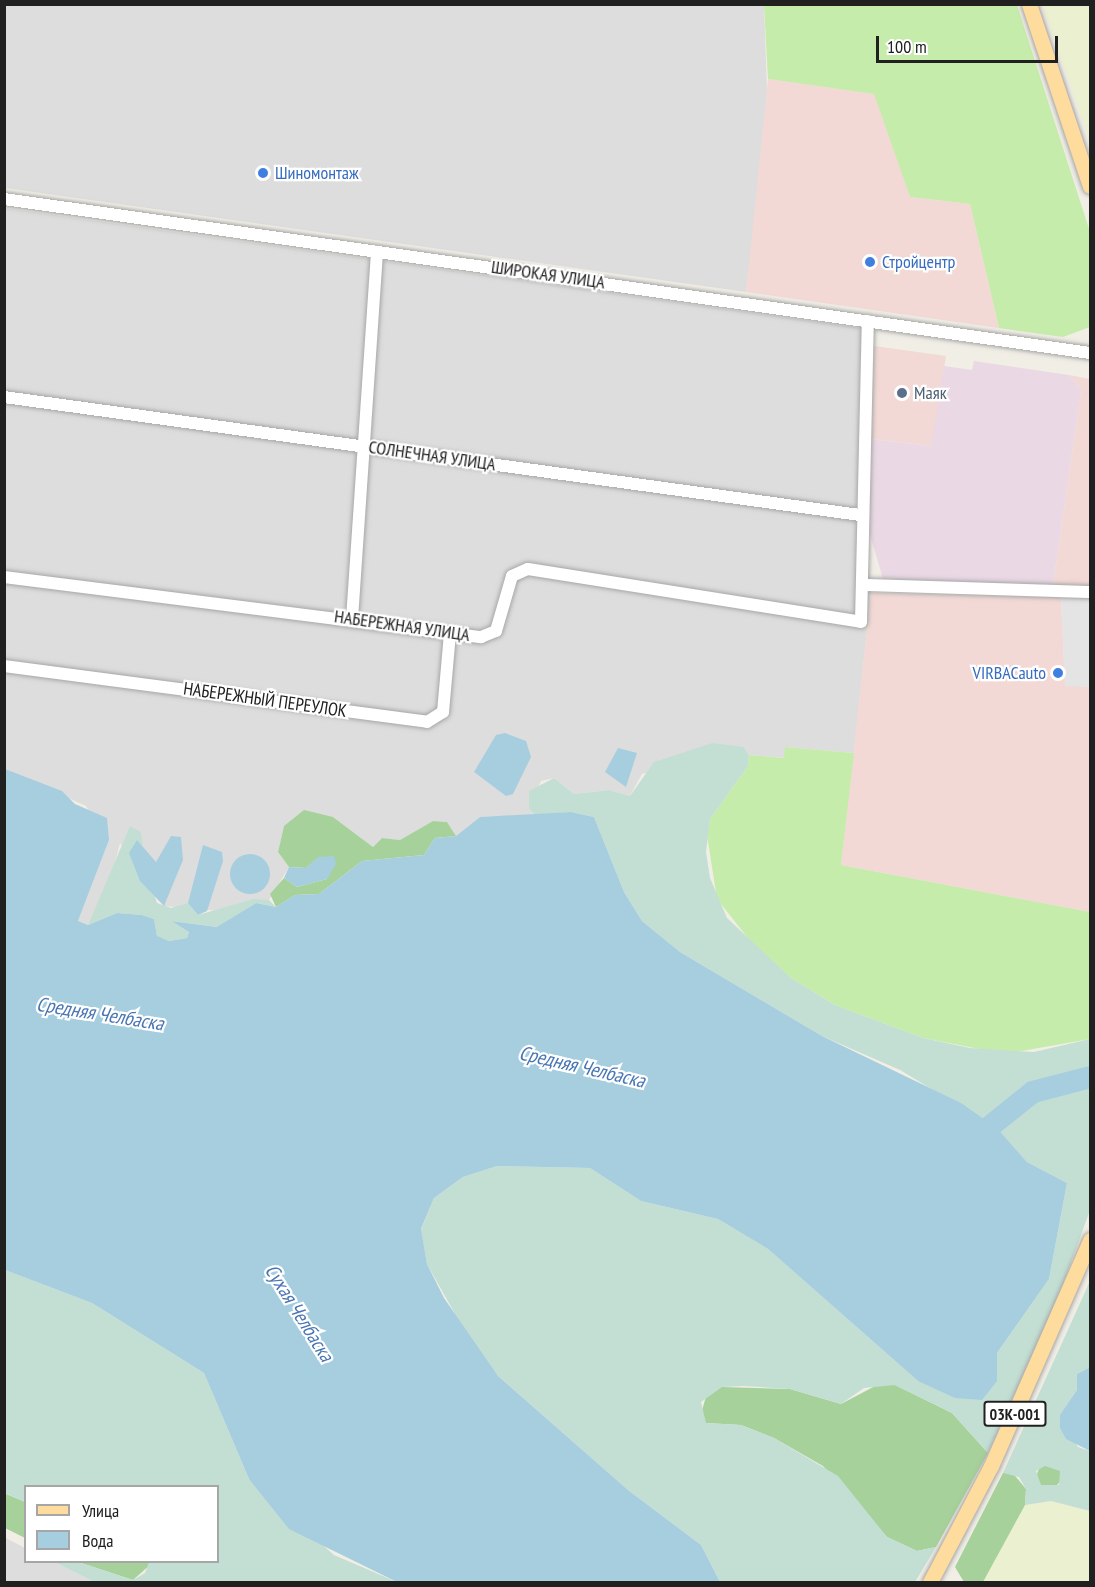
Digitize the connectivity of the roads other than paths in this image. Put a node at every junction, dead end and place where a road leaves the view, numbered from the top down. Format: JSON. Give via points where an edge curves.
{"nodes":[{"id":1,"x":1029,"y":4,"type":"edge"},
{"id":2,"x":1090,"y":186,"type":"edge"},
{"id":3,"x":4,"y":199,"type":"edge"},
{"id":4,"x":377,"y":252,"type":"junction"},
{"id":5,"x":868,"y":321,"type":"junction"},
{"id":6,"x":1090,"y":342,"type":"edge"},
{"id":7,"x":1069,"y":350,"type":"junction"},
{"id":8,"x":1090,"y":353,"type":"edge"},
{"id":9,"x":1090,"y":360,"type":"edge"},
{"id":10,"x":4,"y":397,"type":"edge"},
{"id":11,"x":361,"y":446,"type":"junction"},
{"id":12,"x":860,"y":515,"type":"junction"},
{"id":13,"x":4,"y":577,"type":"edge"},
{"id":14,"x":865,"y":585,"type":"junction"},
{"id":15,"x":1090,"y":592,"type":"edge"},
{"id":16,"x":352,"y":619,"type":"junction"},
{"id":17,"x":450,"y":633,"type":"junction"},
{"id":18,"x":4,"y":666,"type":"edge"},
{"id":19,"x":1090,"y":1240,"type":"edge"},
{"id":20,"x":930,"y":1582,"type":"edge"}],
"edges":[{"from":1,"to":2,"type":"main road"},
{"from":3,"to":4,"type":"street","name":"ШИРОКАЯ УЛИЦА"},
{"from":4,"to":5,"type":"street","name":"ШИРОКАЯ УЛИЦА"},
{"from":4,"to":11,"type":"street"},
{"from":5,"to":7,"type":"street","name":"ШИРОКАЯ УЛИЦА"},
{"from":5,"to":12,"type":"street"},
{"from":6,"to":7,"type":"street"},
{"from":7,"to":8,"type":"street","name":"ШИРОКАЯ УЛИЦА"},
{"from":7,"to":9,"type":"street"},
{"from":10,"to":11,"type":"street","name":"СОЛНЕЧНАЯ УЛИЦА"},
{"from":11,"to":12,"type":"street","name":"СОЛНЕЧНАЯ УЛИЦА"},
{"from":11,"to":16,"type":"street"},
{"from":12,"to":14,"type":"street"},
{"from":13,"to":16,"type":"street","name":"НАБЕРЕЖНАЯ УЛИЦА"},
{"from":14,"to":15,"type":"street"},
{"from":14,"to":17,"type":"street","name":"НАБЕРЕЖНАЯ УЛИЦА","via":[[861,621],[528,569],[507,584],[496,631],[481,637]]},
{"from":16,"to":17,"type":"street","name":"НАБЕРЕЖНАЯ УЛИЦА"},
{"from":17,"to":18,"type":"street","name":"НАБЕРЕЖНЫЙ ПЕРЕУЛОК","via":[[443,712],[427,722]]},
{"from":19,"to":20,"type":"main road","number":"03К-001","via":[[1001,1444]]}]}
